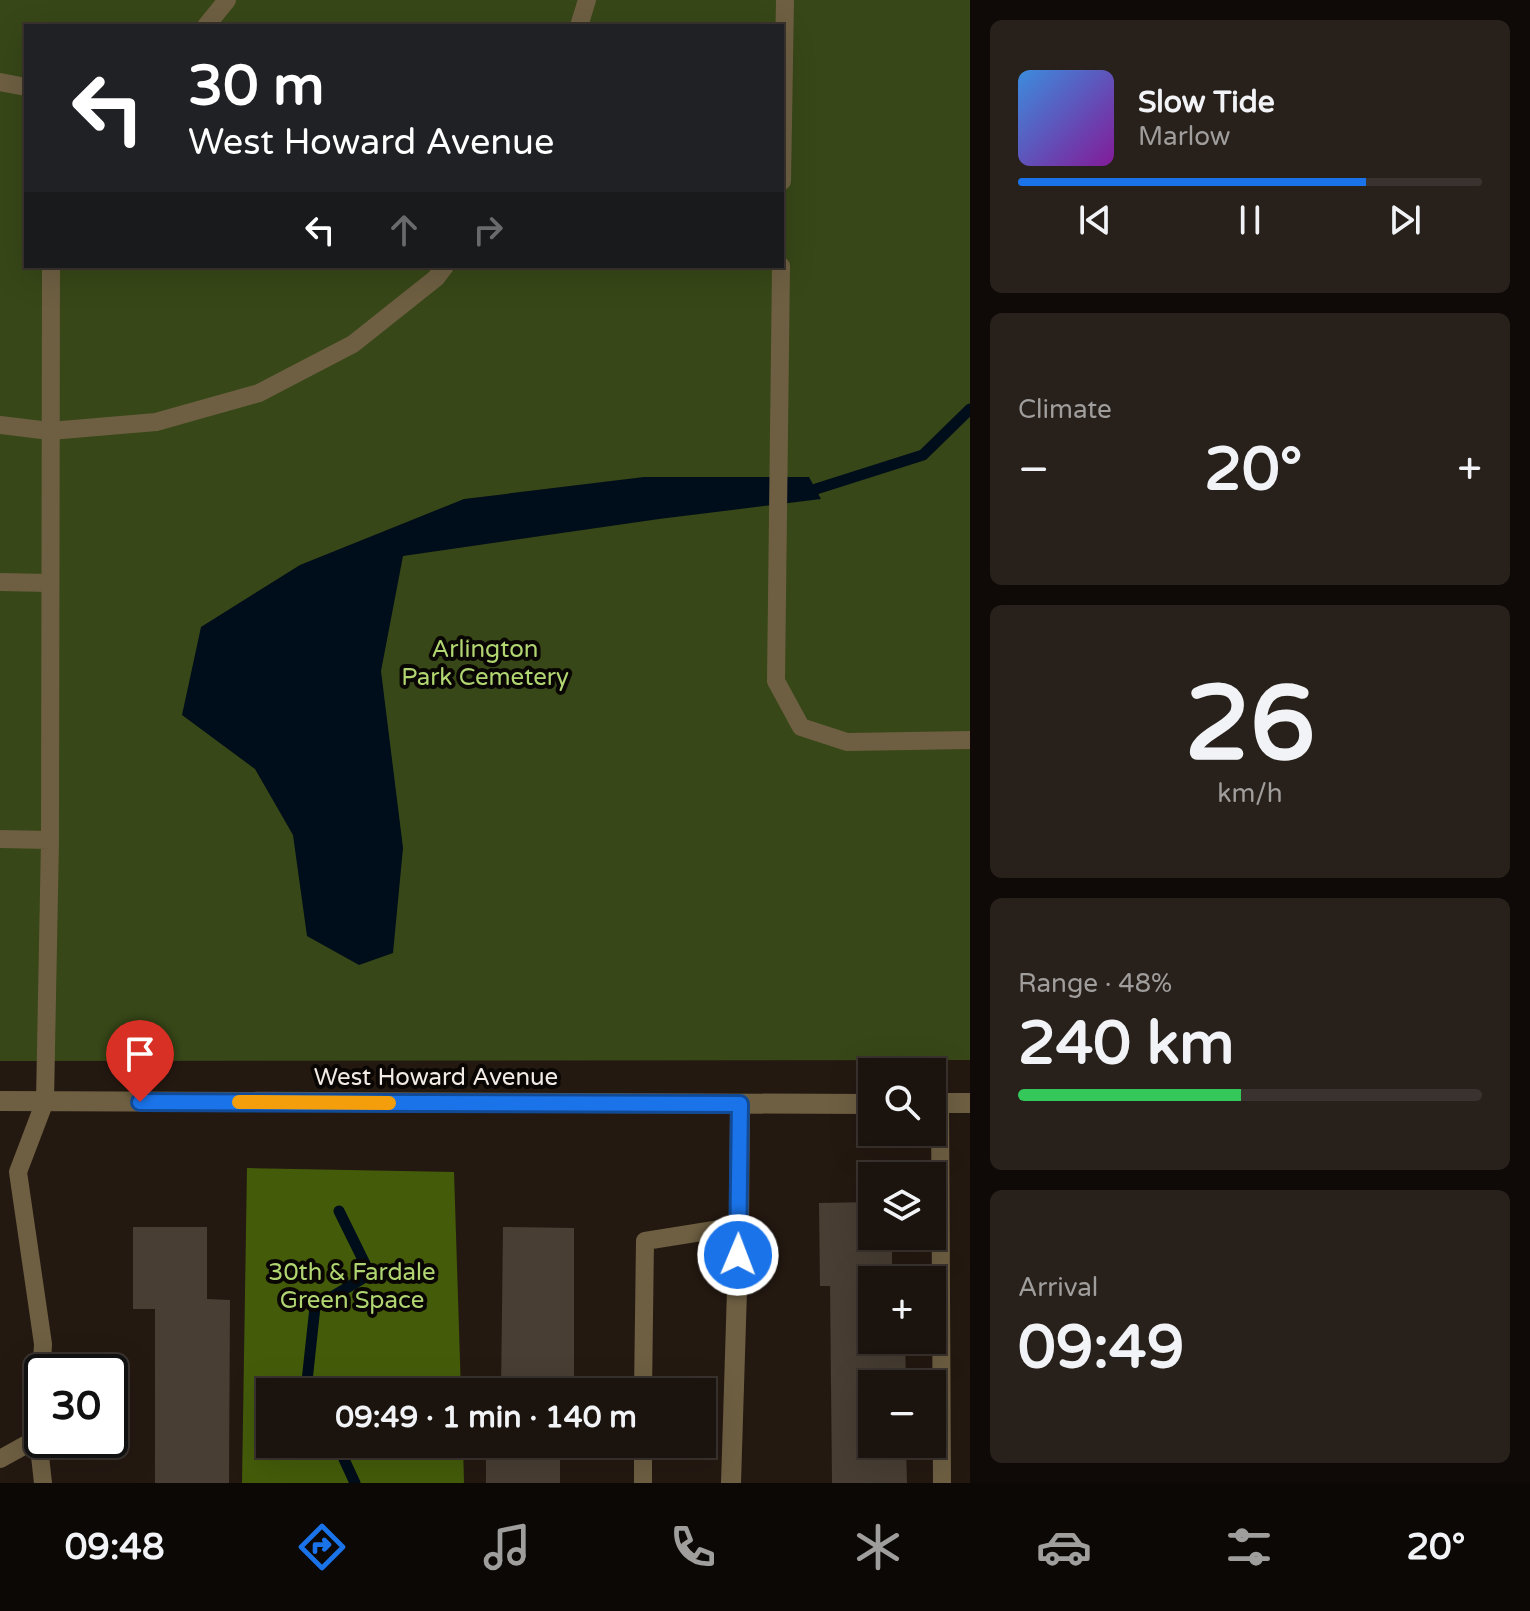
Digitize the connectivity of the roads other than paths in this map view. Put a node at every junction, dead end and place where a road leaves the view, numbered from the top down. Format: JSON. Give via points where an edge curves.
{"nodes":[{"id":1,"x":227,"y":0,"type":"edge"},
{"id":2,"x":587,"y":0,"type":"edge"},
{"id":3,"x":785,"y":0,"type":"edge"},
{"id":4,"x":208,"y":24,"type":"edge"},
{"id":5,"x":580,"y":24,"type":"edge"},
{"id":6,"x":784,"y":60,"type":"edge"},
{"id":7,"x":0,"y":82,"type":"edge"},
{"id":8,"x":24,"y":87,"type":"edge"},
{"id":9,"x":51,"y":268,"type":"edge"},
{"id":10,"x":444,"y":268,"type":"edge"},
{"id":11,"x":781,"y":268,"type":"edge"},
{"id":12,"x":0,"y":425,"type":"edge"},
{"id":13,"x":50,"y":431,"type":"junction"},
{"id":14,"x":0,"y":582,"type":"edge"},
{"id":15,"x":50,"y":583,"type":"junction"},
{"id":16,"x":970,"y":740,"type":"edge"},
{"id":17,"x":0,"y":839,"type":"edge"},
{"id":18,"x":50,"y":840,"type":"junction"},
{"id":19,"x":0,"y":1101,"type":"edge"},
{"id":20,"x":45,"y":1101,"type":"junction"},
{"id":21,"x":946,"y":1103,"type":"edge"},
{"id":22,"x":970,"y":1103,"type":"edge"},
{"id":23,"x":740,"y":1104,"type":"junction"},
{"id":24,"x":858,"y":1104,"type":"edge"},
{"id":25,"x":937,"y":1146,"type":"edge"},
{"id":26,"x":739,"y":1226,"type":"junction"},
{"id":27,"x":42,"y":1354,"type":"edge"},
{"id":28,"x":643,"y":1378,"type":"edge"},
{"id":29,"x":24,"y":1446,"type":"edge"},
{"id":30,"x":40,"y":1458,"type":"edge"},
{"id":31,"x":643,"y":1458,"type":"edge"},
{"id":32,"x":0,"y":1459,"type":"edge"},
{"id":33,"x":43,"y":1483,"type":"edge"},
{"id":34,"x":643,"y":1483,"type":"edge"},
{"id":35,"x":731,"y":1483,"type":"edge"},
{"id":36,"x":942,"y":1483,"type":"edge"}],
"edges":[{"from":1,"to":4,"type":"lane"},
{"from":2,"to":5,"type":"lane"},
{"from":3,"to":6,"type":"lane"},
{"from":7,"to":8,"type":"lane"},
{"from":9,"to":13,"type":"lane"},
{"from":10,"to":13,"type":"lane","via":[[353,344],[259,393],[156,422]]},
{"from":11,"to":16,"type":"lane","via":[[776,681],[801,727],[847,742]]},
{"from":12,"to":13,"type":"lane"},
{"from":13,"to":15,"type":"lane"},
{"from":14,"to":15,"type":"lane"},
{"from":15,"to":18,"type":"lane"},
{"from":17,"to":18,"type":"lane"},
{"from":18,"to":20,"type":"lane"},
{"from":19,"to":20,"type":"street","name":"West Howard Avenue"},
{"from":20,"to":23,"type":"street","name":"West Howard Avenue"},
{"from":20,"to":27,"type":"lane","via":[[18,1172]]},
{"from":21,"to":22,"type":"street"},
{"from":23,"to":24,"type":"street","name":"West Howard Avenue"},
{"from":23,"to":26,"type":"street"},
{"from":25,"to":36,"type":"lane"},
{"from":26,"to":28,"type":"lane","via":[[645,1241]]},
{"from":26,"to":35,"type":"street"},
{"from":29,"to":32,"type":"lane"},
{"from":30,"to":33,"type":"lane"},
{"from":31,"to":34,"type":"lane"}]}
